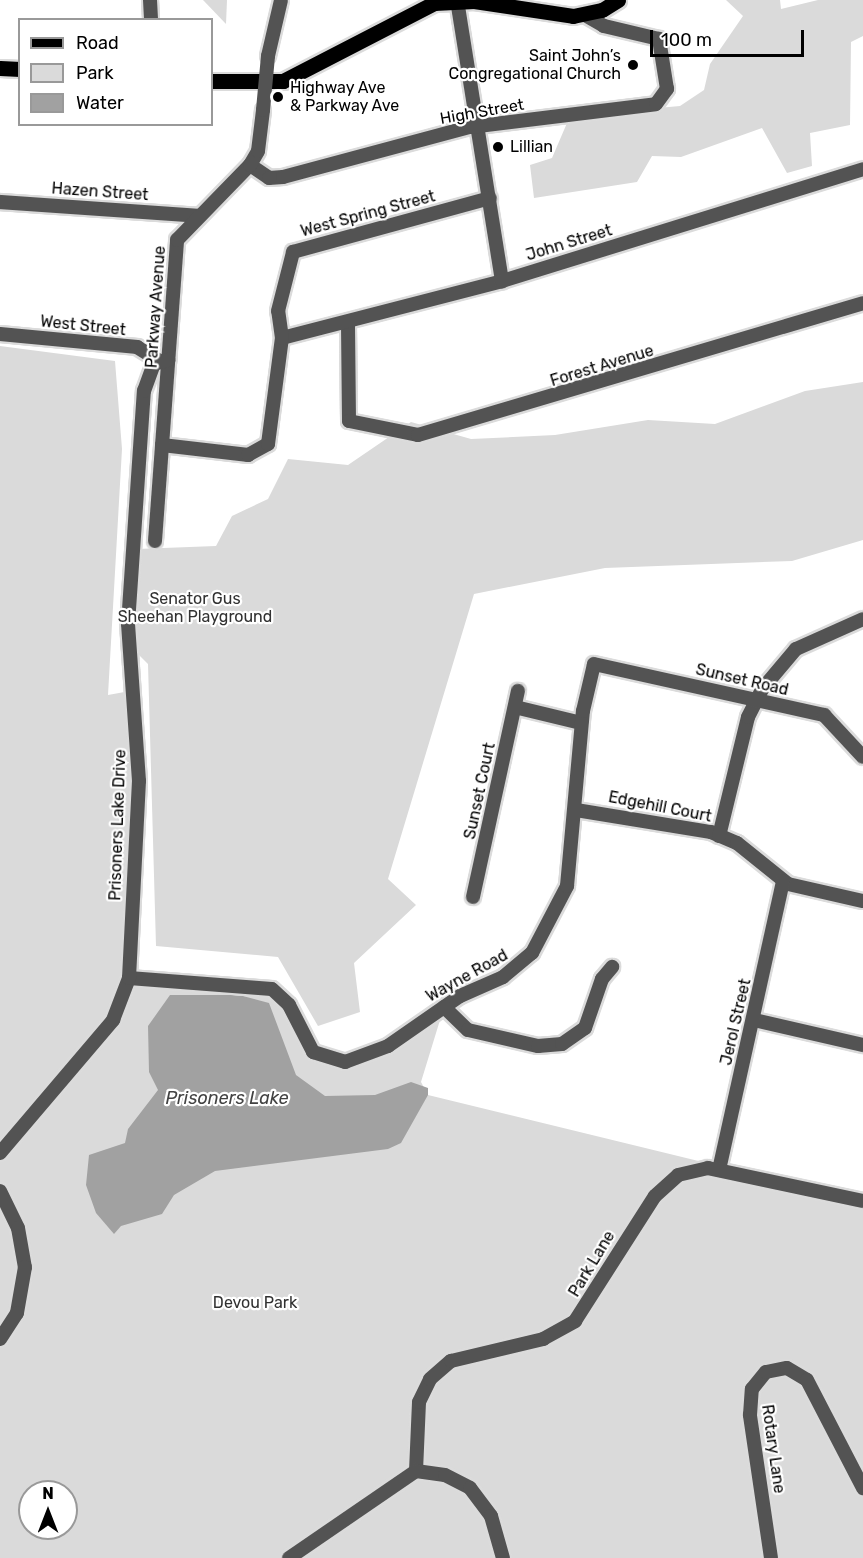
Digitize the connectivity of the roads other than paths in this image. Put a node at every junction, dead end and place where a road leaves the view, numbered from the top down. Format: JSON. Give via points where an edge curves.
{"nodes":[{"id":1,"x":150,"y":0,"type":"edge"},
{"id":2,"x":281,"y":0,"type":"edge"},
{"id":3,"x":458,"y":0,"type":"edge"},
{"id":4,"x":618,"y":0,"type":"edge"},
{"id":5,"x":585,"y":15,"type":"junction"},
{"id":6,"x":152,"y":18,"type":"edge"},
{"id":7,"x":0,"y":68,"type":"edge"},
{"id":8,"x":18,"y":69,"type":"edge"},
{"id":9,"x":213,"y":81,"type":"edge"},
{"id":10,"x":480,"y":126,"type":"junction"},
{"id":11,"x":250,"y":165,"type":"junction"},
{"id":12,"x":863,"y":169,"type":"edge"},
{"id":13,"x":490,"y":198,"type":"junction"},
{"id":14,"x":0,"y":202,"type":"edge"},
{"id":15,"x":198,"y":216,"type":"junction"},
{"id":16,"x":502,"y":281,"type":"junction"},
{"id":17,"x":863,"y":303,"type":"edge"},
{"id":18,"x":348,"y":325,"type":"junction"},
{"id":19,"x":0,"y":334,"type":"edge"},
{"id":20,"x":282,"y":338,"type":"junction"},
{"id":21,"x":164,"y":360,"type":"junction"},
{"id":22,"x":162,"y":445,"type":"junction"},
{"id":23,"x":155,"y":542,"type":"dead end"},
{"id":24,"x":863,"y":619,"type":"edge"},
{"id":25,"x":594,"y":664,"type":"joint"},
{"id":26,"x":518,"y":691,"type":"dead end"},
{"id":27,"x":755,"y":700,"type":"junction"},
{"id":28,"x":515,"y":707,"type":"junction"},
{"id":29,"x":581,"y":723,"type":"junction"},
{"id":30,"x":863,"y":757,"type":"edge"},
{"id":31,"x":576,"y":810,"type":"junction"},
{"id":32,"x":719,"y":836,"type":"junction"},
{"id":33,"x":783,"y":881,"type":"junction"},
{"id":34,"x":473,"y":897,"type":"dead end"},
{"id":35,"x":863,"y":902,"type":"edge"},
{"id":36,"x":612,"y":968,"type":"dead end"},
{"id":37,"x":129,"y":978,"type":"junction"},
{"id":38,"x":444,"y":1006,"type":"junction"},
{"id":39,"x":754,"y":1020,"type":"junction"},
{"id":40,"x":863,"y":1045,"type":"edge"},
{"id":41,"x":0,"y":1153,"type":"edge"},
{"id":42,"x":719,"y":1170,"type":"junction"},
{"id":43,"x":0,"y":1191,"type":"edge"},
{"id":44,"x":863,"y":1200,"type":"edge"},
{"id":45,"x":0,"y":1339,"type":"edge"},
{"id":46,"x":416,"y":1471,"type":"junction"},
{"id":47,"x":863,"y":1488,"type":"edge"},
{"id":48,"x":288,"y":1558,"type":"edge"},
{"id":49,"x":503,"y":1558,"type":"edge"},
{"id":50,"x":771,"y":1558,"type":"edge"}],
"edges":[{"from":1,"to":6,"type":"street"},
{"from":2,"to":11,"type":"street","name":"Parkway Avenue","bridge":true,"via":[[268,56],[258,151]]},
{"from":3,"to":5,"type":"main road"},
{"from":3,"to":9,"type":"main road","via":[[420,7],[283,81]]},
{"from":3,"to":10,"type":"street"},
{"from":4,"to":5,"type":"main road"},
{"from":5,"to":10,"type":"street","name":"High Street","via":[[603,26],[659,39],[667,90],[656,104]]},
{"from":7,"to":8,"type":"main road"},
{"from":10,"to":11,"type":"street","name":"High Street","via":[[283,177],[269,178]]},
{"from":10,"to":13,"type":"street"},
{"from":11,"to":15,"type":"street","name":"Parkway Avenue"},
{"from":12,"to":16,"type":"street","name":"John Street"},
{"from":13,"to":16,"type":"street"},
{"from":13,"to":20,"type":"street","name":"West Spring Street","via":[[293,252],[278,311]]},
{"from":14,"to":15,"type":"street","name":"Hazen Street"},
{"from":15,"to":21,"type":"street","name":"Parkway Avenue","via":[[177,240]]},
{"from":16,"to":18,"type":"street","name":"John Street"},
{"from":17,"to":18,"type":"street","name":"Forest Avenue","via":[[433,433],[409,436],[349,421]]},
{"from":18,"to":20,"type":"street","name":"John Street"},
{"from":19,"to":21,"type":"street","name":"West Street","via":[[137,347]]},
{"from":20,"to":22,"type":"street","name":"West Spring Street","via":[[272,433],[263,450],[248,455]]},
{"from":21,"to":22,"type":"street","name":"Parkway Avenue"},
{"from":21,"to":37,"type":"street","name":"Prisoners Lake Drive","via":[[144,391],[128,624],[139,781]]},
{"from":22,"to":23,"type":"street","name":"Parkway Avenue"},
{"from":24,"to":27,"type":"street","via":[[796,649]]},
{"from":25,"to":27,"type":"street","name":"Sunset Road"},
{"from":25,"to":29,"type":"street","name":"Wayne Road"},
{"from":26,"to":28,"type":"street","name":"Sunset Court"},
{"from":27,"to":30,"type":"street","name":"Sunset Road","via":[[832,719],[852,751]]},
{"from":27,"to":32,"type":"street"},
{"from":28,"to":29,"type":"street"},
{"from":28,"to":34,"type":"street","name":"Sunset Court"},
{"from":29,"to":31,"type":"street","name":"Wayne Road"},
{"from":31,"to":32,"type":"street","name":"Edgehill Court"},
{"from":31,"to":38,"type":"street","name":"Wayne Road","via":[[569,879],[538,944],[503,977]]},
{"from":32,"to":33,"type":"street","name":"Edgehill Court"},
{"from":33,"to":35,"type":"street","name":"Edgehill Court"},
{"from":33,"to":39,"type":"street","name":"Jerol Street"},
{"from":36,"to":38,"type":"street","via":[[602,979],[585,1028],[562,1044],[538,1046],[468,1030]]},
{"from":37,"to":38,"type":"street","name":"Wayne Road","via":[[272,989],[290,1005],[307,1045],[330,1060],[368,1056]]},
{"from":37,"to":41,"type":"street","name":"Prisoners Lake Drive","via":[[113,1020]]},
{"from":39,"to":40,"type":"street"},
{"from":39,"to":42,"type":"street","name":"Jerol Street"},
{"from":42,"to":44,"type":"street","name":"Park Lane"},
{"from":42,"to":46,"type":"street","name":"Park Lane","via":[[685,1173],[655,1196],[593,1297],[567,1327],[543,1339],[471,1353],[440,1369],[419,1402]]},
{"from":43,"to":45,"type":"street","via":[[18,1228],[25,1268],[17,1313]]},
{"from":46,"to":48,"type":"street"},
{"from":46,"to":49,"type":"street","via":[[445,1475],[470,1488],[491,1516]]},
{"from":47,"to":50,"type":"street","name":"Rotary Lane","via":[[807,1380],[787,1368],[766,1372],[752,1389],[750,1415]]}]}
